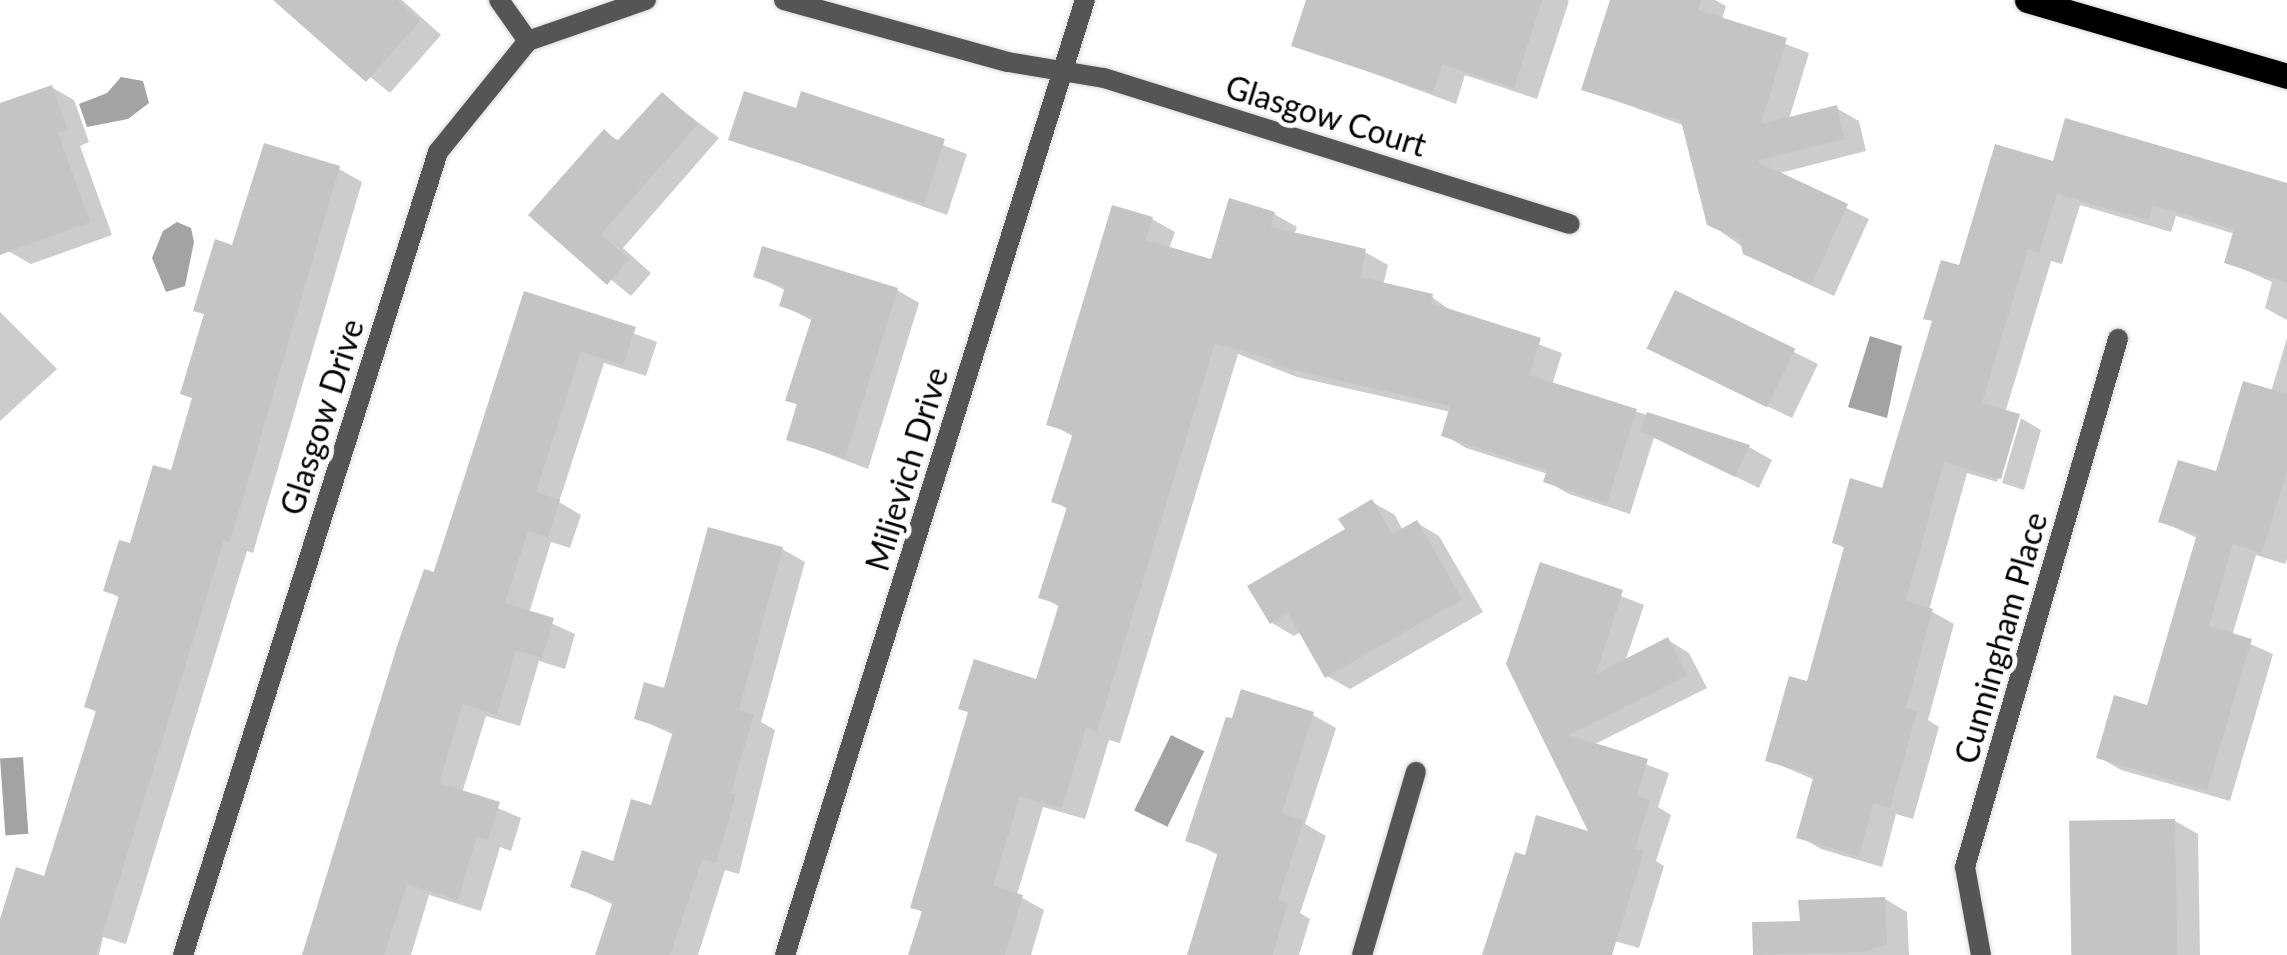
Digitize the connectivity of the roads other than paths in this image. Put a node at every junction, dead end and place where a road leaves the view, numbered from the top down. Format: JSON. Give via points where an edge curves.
{"nodes":[{"id":1,"x":498,"y":0,"type":"edge"},
{"id":2,"x":646,"y":0,"type":"edge"},
{"id":3,"x":784,"y":0,"type":"edge"},
{"id":4,"x":1085,"y":0,"type":"edge"},
{"id":5,"x":2027,"y":0,"type":"edge"},
{"id":6,"x":528,"y":41,"type":"junction"},
{"id":7,"x":1063,"y":70,"type":"junction"},
{"id":8,"x":2287,"y":76,"type":"edge"},
{"id":9,"x":1570,"y":224,"type":"dead end"},
{"id":10,"x":2118,"y":339,"type":"dead end"},
{"id":11,"x":1416,"y":772,"type":"dead end"},
{"id":12,"x":183,"y":955,"type":"edge"},
{"id":13,"x":786,"y":955,"type":"edge"},
{"id":14,"x":1362,"y":955,"type":"edge"},
{"id":15,"x":1982,"y":955,"type":"edge"}],
"edges":[{"from":1,"to":6,"type":"street"},
{"from":2,"to":6,"type":"street"},
{"from":3,"to":7,"type":"street","via":[[1008,62]]},
{"from":4,"to":7,"type":"street","name":"Miljevich Drive"},
{"from":5,"to":8,"type":"main road"},
{"from":6,"to":12,"type":"street","name":"Glasgow Drive","via":[[438,152]]},
{"from":7,"to":9,"type":"street","name":"Glasgow Court"},
{"from":7,"to":13,"type":"street","name":"Miljevich Drive"},
{"from":10,"to":15,"type":"street","name":"Cunningham Place","via":[[1965,867]]},
{"from":11,"to":14,"type":"street"}]}
